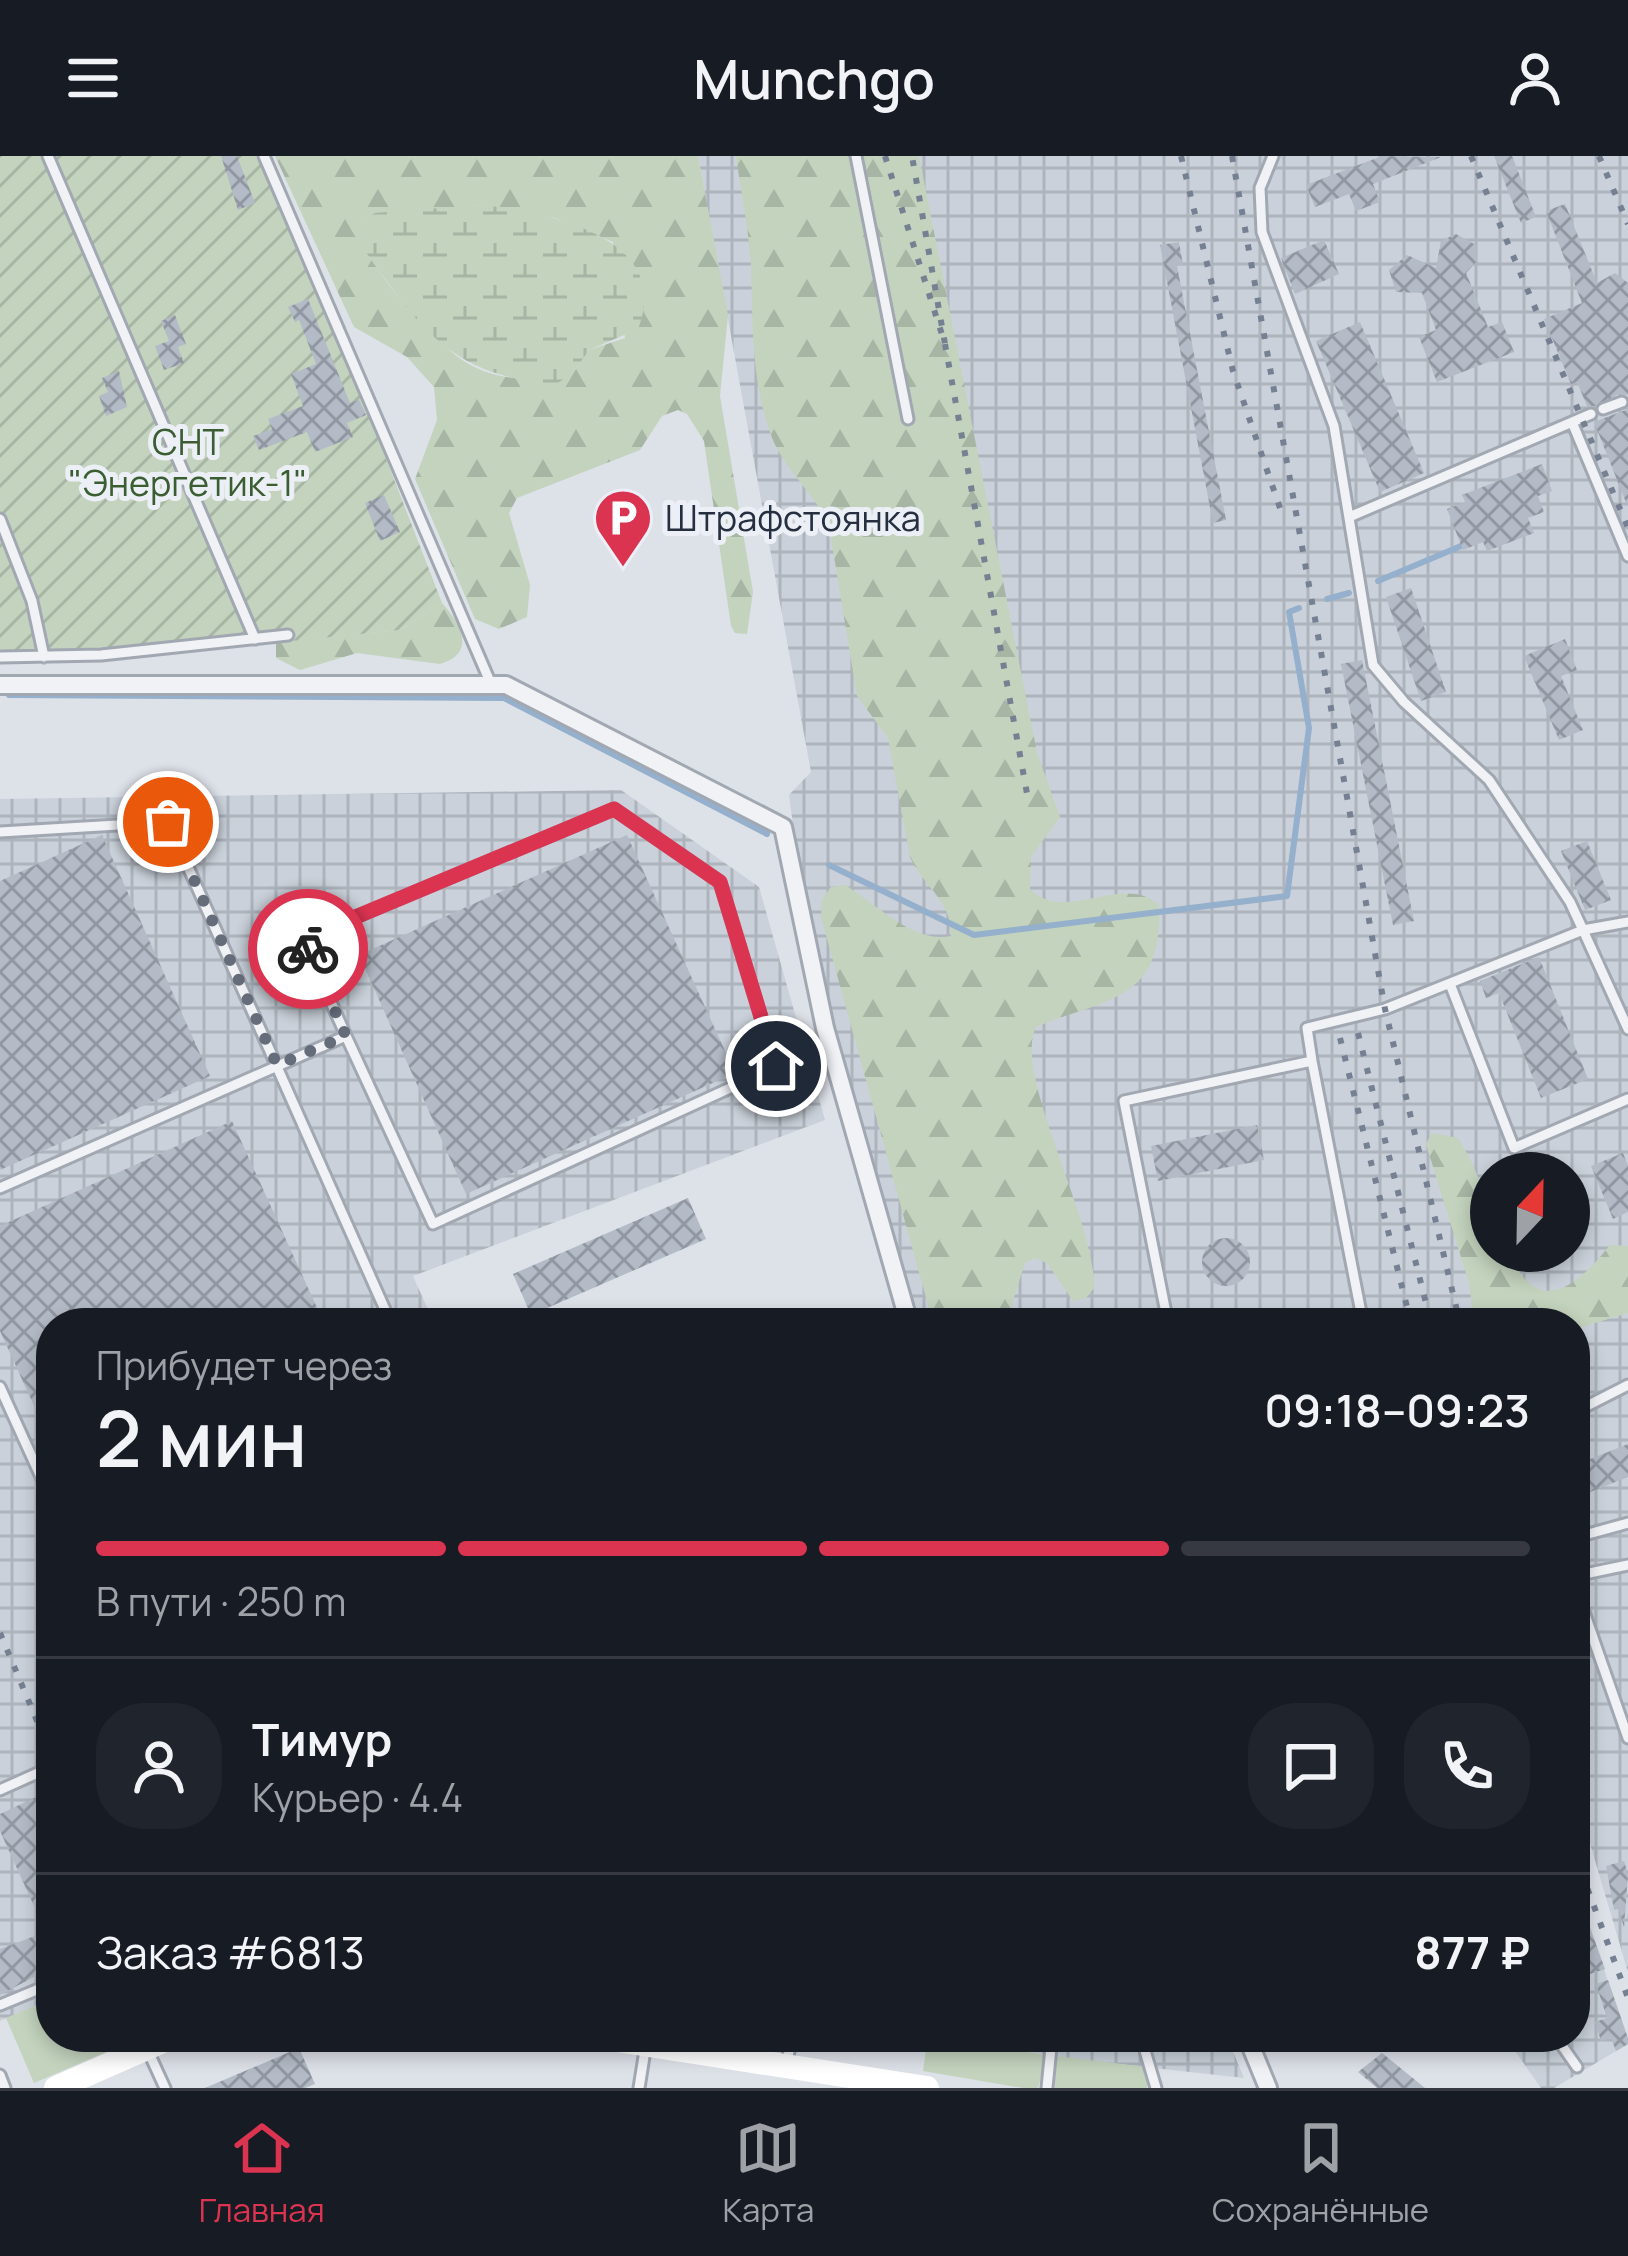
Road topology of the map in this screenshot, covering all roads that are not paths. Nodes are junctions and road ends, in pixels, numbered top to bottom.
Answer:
1 (48, 156) edge
2 (265, 156) edge
3 (856, 156) edge
4 (1273, 156) edge
5 (1622, 402) dead end
6 (1603, 409) dead end
7 (1591, 414) dead end
8 (908, 419) dead end
9 (1571, 422) junction
10 (1349, 517) junction
11 (0, 519) edge
12 (1628, 556) edge
13 (288, 635) dead end
14 (255, 639) junction
15 (44, 657) junction
16 (0, 658) edge
17 (491, 684) junction
18 (0, 685) edge
19 (0, 832) edge
20 (1628, 922) edge
21 (1583, 930) junction
22 (1450, 984) junction
23 (1628, 1029) edge
24 (346, 1036) junction
25 (1312, 1061) junction
26 (277, 1065) junction
27 (1628, 1100) edge
28 (0, 1188) edge
29 (384, 1308) edge
30 (905, 1308) edge
31 (1165, 1308) edge
32 (1360, 1308) edge
33 (1628, 1385) edge
34 (0, 1387) edge
35 (1590, 1404) edge
36 (36, 1466) edge
37 (1628, 1523) edge
38 (1590, 1534) edge
39 (1628, 1565) edge
40 (1590, 1573) edge
41 (1590, 1629) edge
42 (1628, 1738) edge
43 (36, 1774) edge
44 (0, 1790) edge
45 (36, 1990) edge
46 (0, 2005) edge
47 (138, 2052) edge
48 (149, 2052) edge
49 (645, 2052) edge
50 (697, 2052) edge
51 (789, 2052) edge
52 (1051, 2052) edge
53 (1146, 2052) edge
54 (1253, 2052) edge
55 (1566, 2052) edge
56 (786, 2066) junction
57 (1576, 2067) dead end
58 (0, 2075) edge
59 (5, 2088) edge
60 (56, 2088) edge
61 (165, 2088) edge
62 (639, 2088) edge
63 (927, 2088) edge
64 (1048, 2088) edge
65 (1156, 2088) edge
66 (1268, 2088) edge

1 - 14 lane
2 - 17 lane
3 - 8 lane
4 - 10 lane
5 - 6 lane
7 - 9 lane
9 - 10 lane
9 - 12 lane
10 - 21 lane
11 - 15 lane
13 - 14 lane
14 - 15 lane
15 - 16 lane
17 - 18 street
17 - 30 street
19 - 26 lane
20 - 21 lane
21 - 22 lane
21 - 23 lane
22 - 25 lane
22 - 27 lane
24 - 24 lane
24 - 26 lane
25 - 31 lane
25 - 32 lane
26 - 28 lane
26 - 29 lane
33 - 35 lane
34 - 36 lane
37 - 38 lane
39 - 40 lane
41 - 42 lane
43 - 44 lane
45 - 46 lane
47 - 60 street
48 - 61 lane
49 - 62 lane
50 - 56 street
51 - 56 lane
52 - 64 lane
53 - 65 lane
54 - 66 street
55 - 57 lane
56 - 63 street
58 - 59 lane

